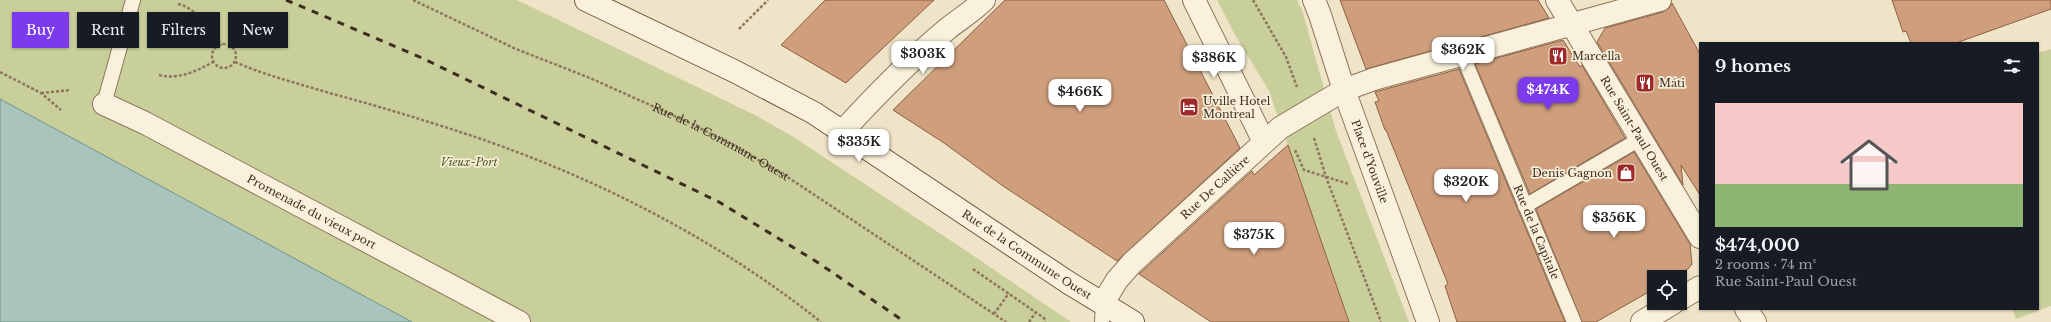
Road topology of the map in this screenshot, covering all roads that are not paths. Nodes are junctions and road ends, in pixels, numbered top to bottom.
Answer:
1 (133, 0) edge
2 (586, 0) edge
3 (984, 0) edge
4 (1194, 0) edge
5 (1314, 0) edge
6 (1557, 0) edge
7 (1660, 0) edge
8 (1572, 24) junction
9 (1462, 54) junction
10 (1344, 90) junction
11 (104, 104) joint
12 (842, 132) junction
13 (1640, 139) junction
14 (1264, 142) junction
15 (1525, 206) junction
16 (1699, 235) edge
17 (1699, 288) edge
18 (1687, 295) edge
19 (1662, 310) edge
20 (1747, 310) edge
21 (1102, 313) edge
22 (519, 322) edge
23 (1133, 322) edge
24 (1428, 322) edge
25 (1574, 322) edge
26 (1642, 322) edge
27 (1755, 322) edge

1 - 11 lane
2 - 12 street, Rue de la Commune Ouest
3 - 12 street
4 - 14 street
5 - 10 street, Place d'Youville
6 - 8 street, Rue Saint-Paul Ouest
7 - 8 street, Rue De Callière
8 - 9 street, Rue De Callière
8 - 13 street, Rue Saint-Paul Ouest
9 - 10 street, Rue De Callière
9 - 15 lane, Rue de la Capitale
10 - 14 street, Rue De Callière
10 - 24 street, Place d'Youville
11 - 22 street, Promenade du vieux port
12 - 21 street, Rue de la Commune Ouest
13 - 15 lane
13 - 16 street, Rue Saint-Paul Ouest
14 - 21 street, Rue De Callière
15 - 25 lane, Rue de la Capitale
17 - 18 street
19 - 26 street
20 - 27 street
21 - 23 street, Rue de la Commune Ouest

